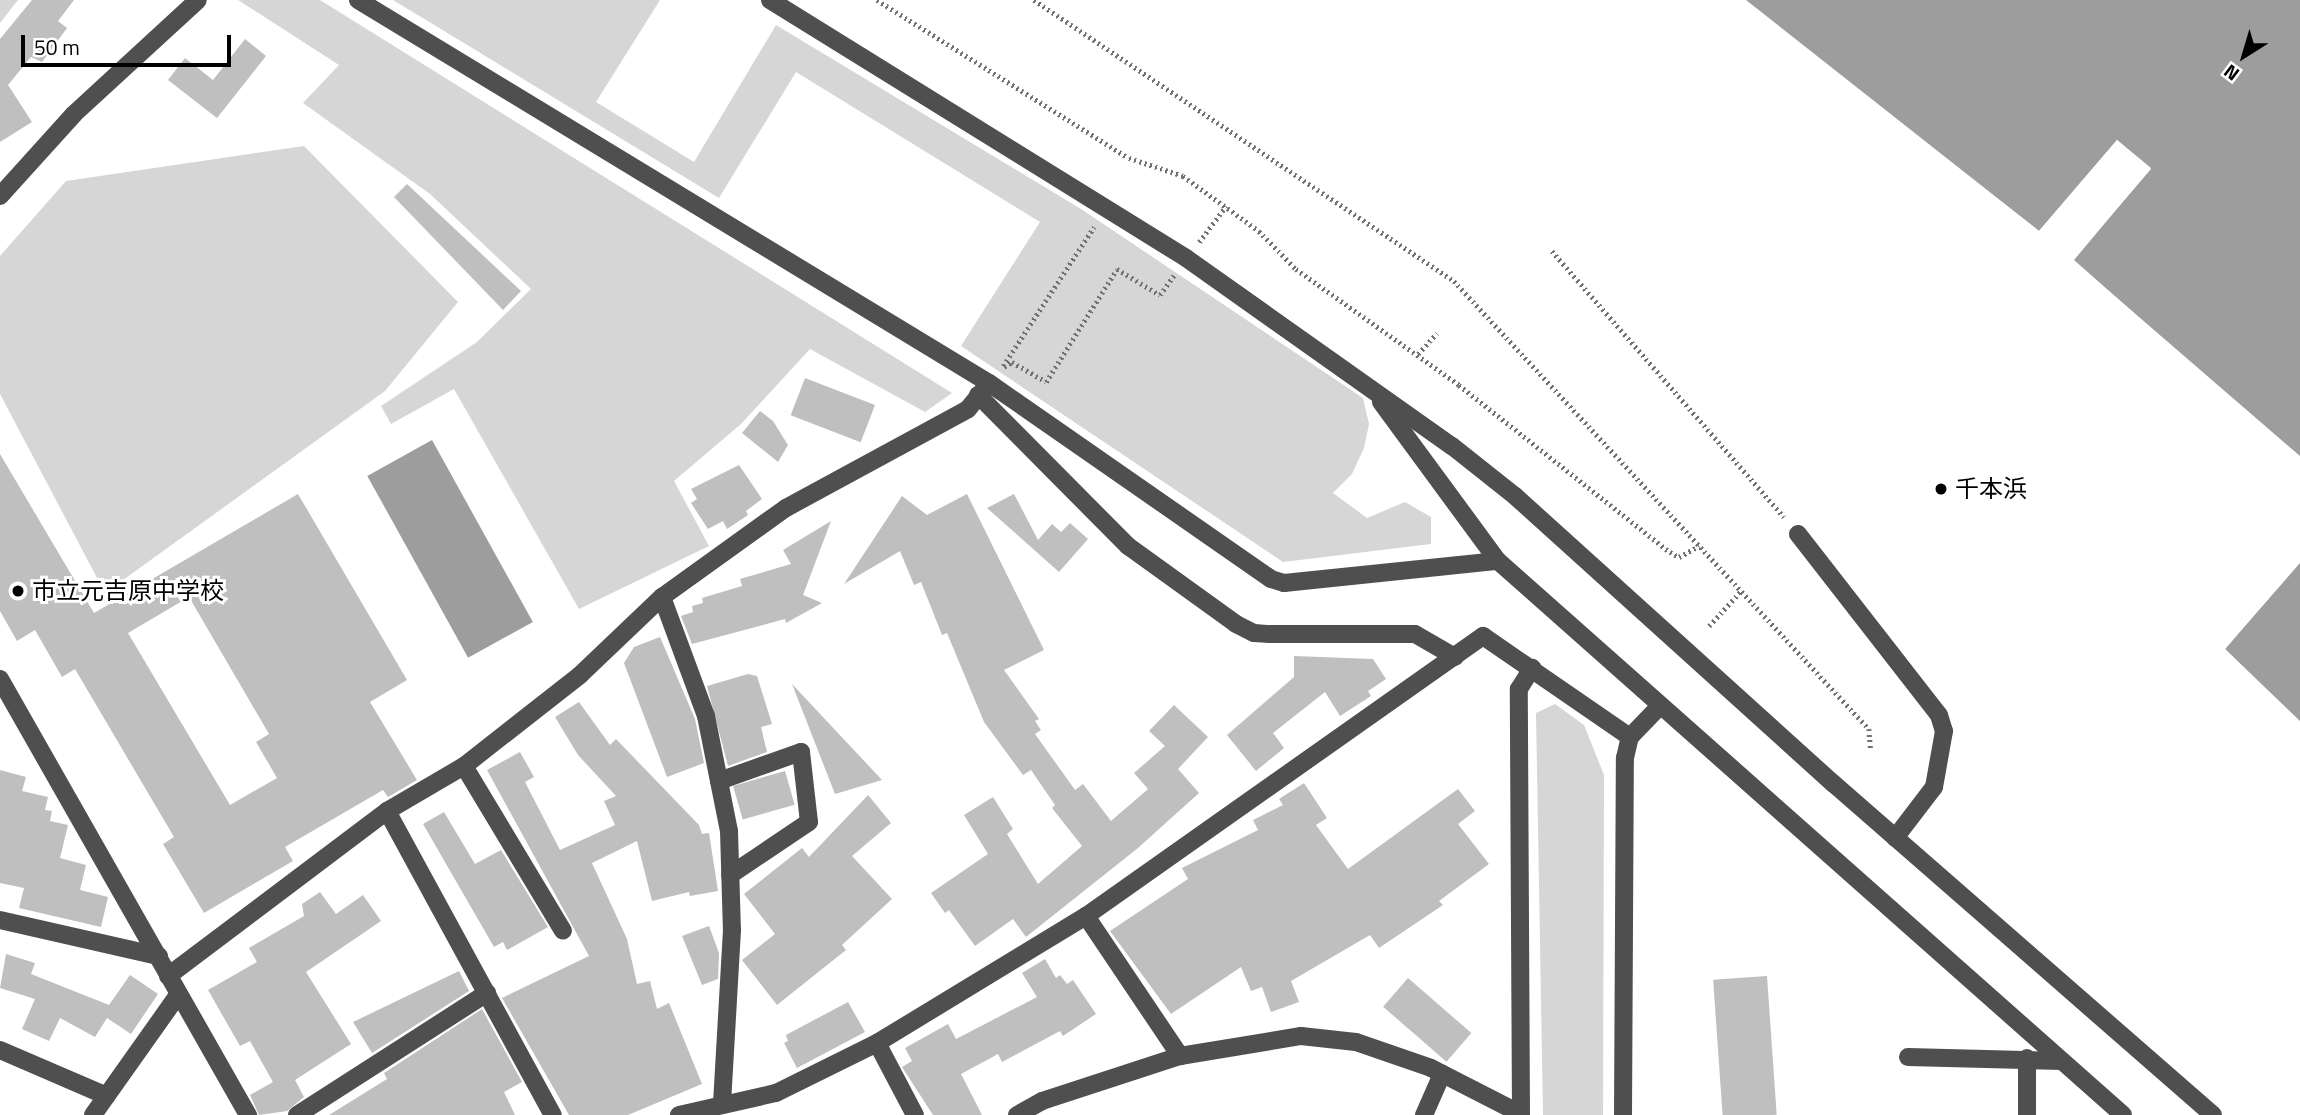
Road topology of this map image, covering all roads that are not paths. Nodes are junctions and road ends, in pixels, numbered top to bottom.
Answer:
1 (198, 0) edge
2 (358, 0) edge
3 (770, 0) edge
4 (0, 196) edge
5 (1355, 373) junction
6 (989, 382) junction
7 (1798, 534) road end
8 (1498, 561) junction
9 (662, 597) junction
10 (1455, 657) junction
11 (1532, 668) junction
12 (0, 679) edge
13 (1659, 707) junction
14 (1630, 737) junction
15 (464, 766) junction
16 (719, 781) junction
17 (387, 811) junction
18 (1895, 838) junction
19 (730, 875) junction
20 (1086, 916) junction
21 (0, 920) edge
22 (563, 930) dead end
23 (159, 956) junction
24 (168, 976) junction
25 (487, 993) junction
26 (178, 995) junction
27 (877, 1044) junction
28 (0, 1050) edge
29 (1180, 1056) junction
30 (1908, 1056) dead end
31 (2027, 1058) junction
32 (2062, 1061) junction
33 (1442, 1074) junction
34 (107, 1096) junction
35 (722, 1104) junction
36 (93, 1115) edge
37 (248, 1115) edge
38 (297, 1115) edge
39 (553, 1115) edge
40 (679, 1115) edge
41 (915, 1115) edge
42 (1017, 1115) edge
43 (1424, 1115) edge
44 (1521, 1115) edge
45 (1623, 1115) edge
46 (2027, 1115) edge
47 (2123, 1115) edge
48 (2213, 1115) edge

1 - 4 street
2 - 6 street
3 - 5 street
5 - 8 street
5 - 18 street
6 - 8 street
6 - 9 street
6 - 10 street
7 - 18 street
8 - 13 street
9 - 15 street
9 - 16 street
10 - 11 street
10 - 20 street
11 - 14 street
11 - 44 street
12 - 23 street
13 - 14 street
13 - 32 street
14 - 45 street
15 - 17 street
15 - 22 street
16 - 19 street
16 - 19 street
17 - 24 street
17 - 25 street
18 - 48 street
19 - 35 street
20 - 27 street
20 - 29 street
21 - 23 street
23 - 24 street
24 - 26 street
25 - 38 street
25 - 39 street
26 - 34 street
26 - 37 street
27 - 35 street
27 - 41 street
28 - 34 street
29 - 33 street
29 - 42 street
30 - 31 street
31 - 32 street
31 - 46 street
32 - 47 street
33 - 43 street
33 - 44 street
34 - 36 street
35 - 40 street

